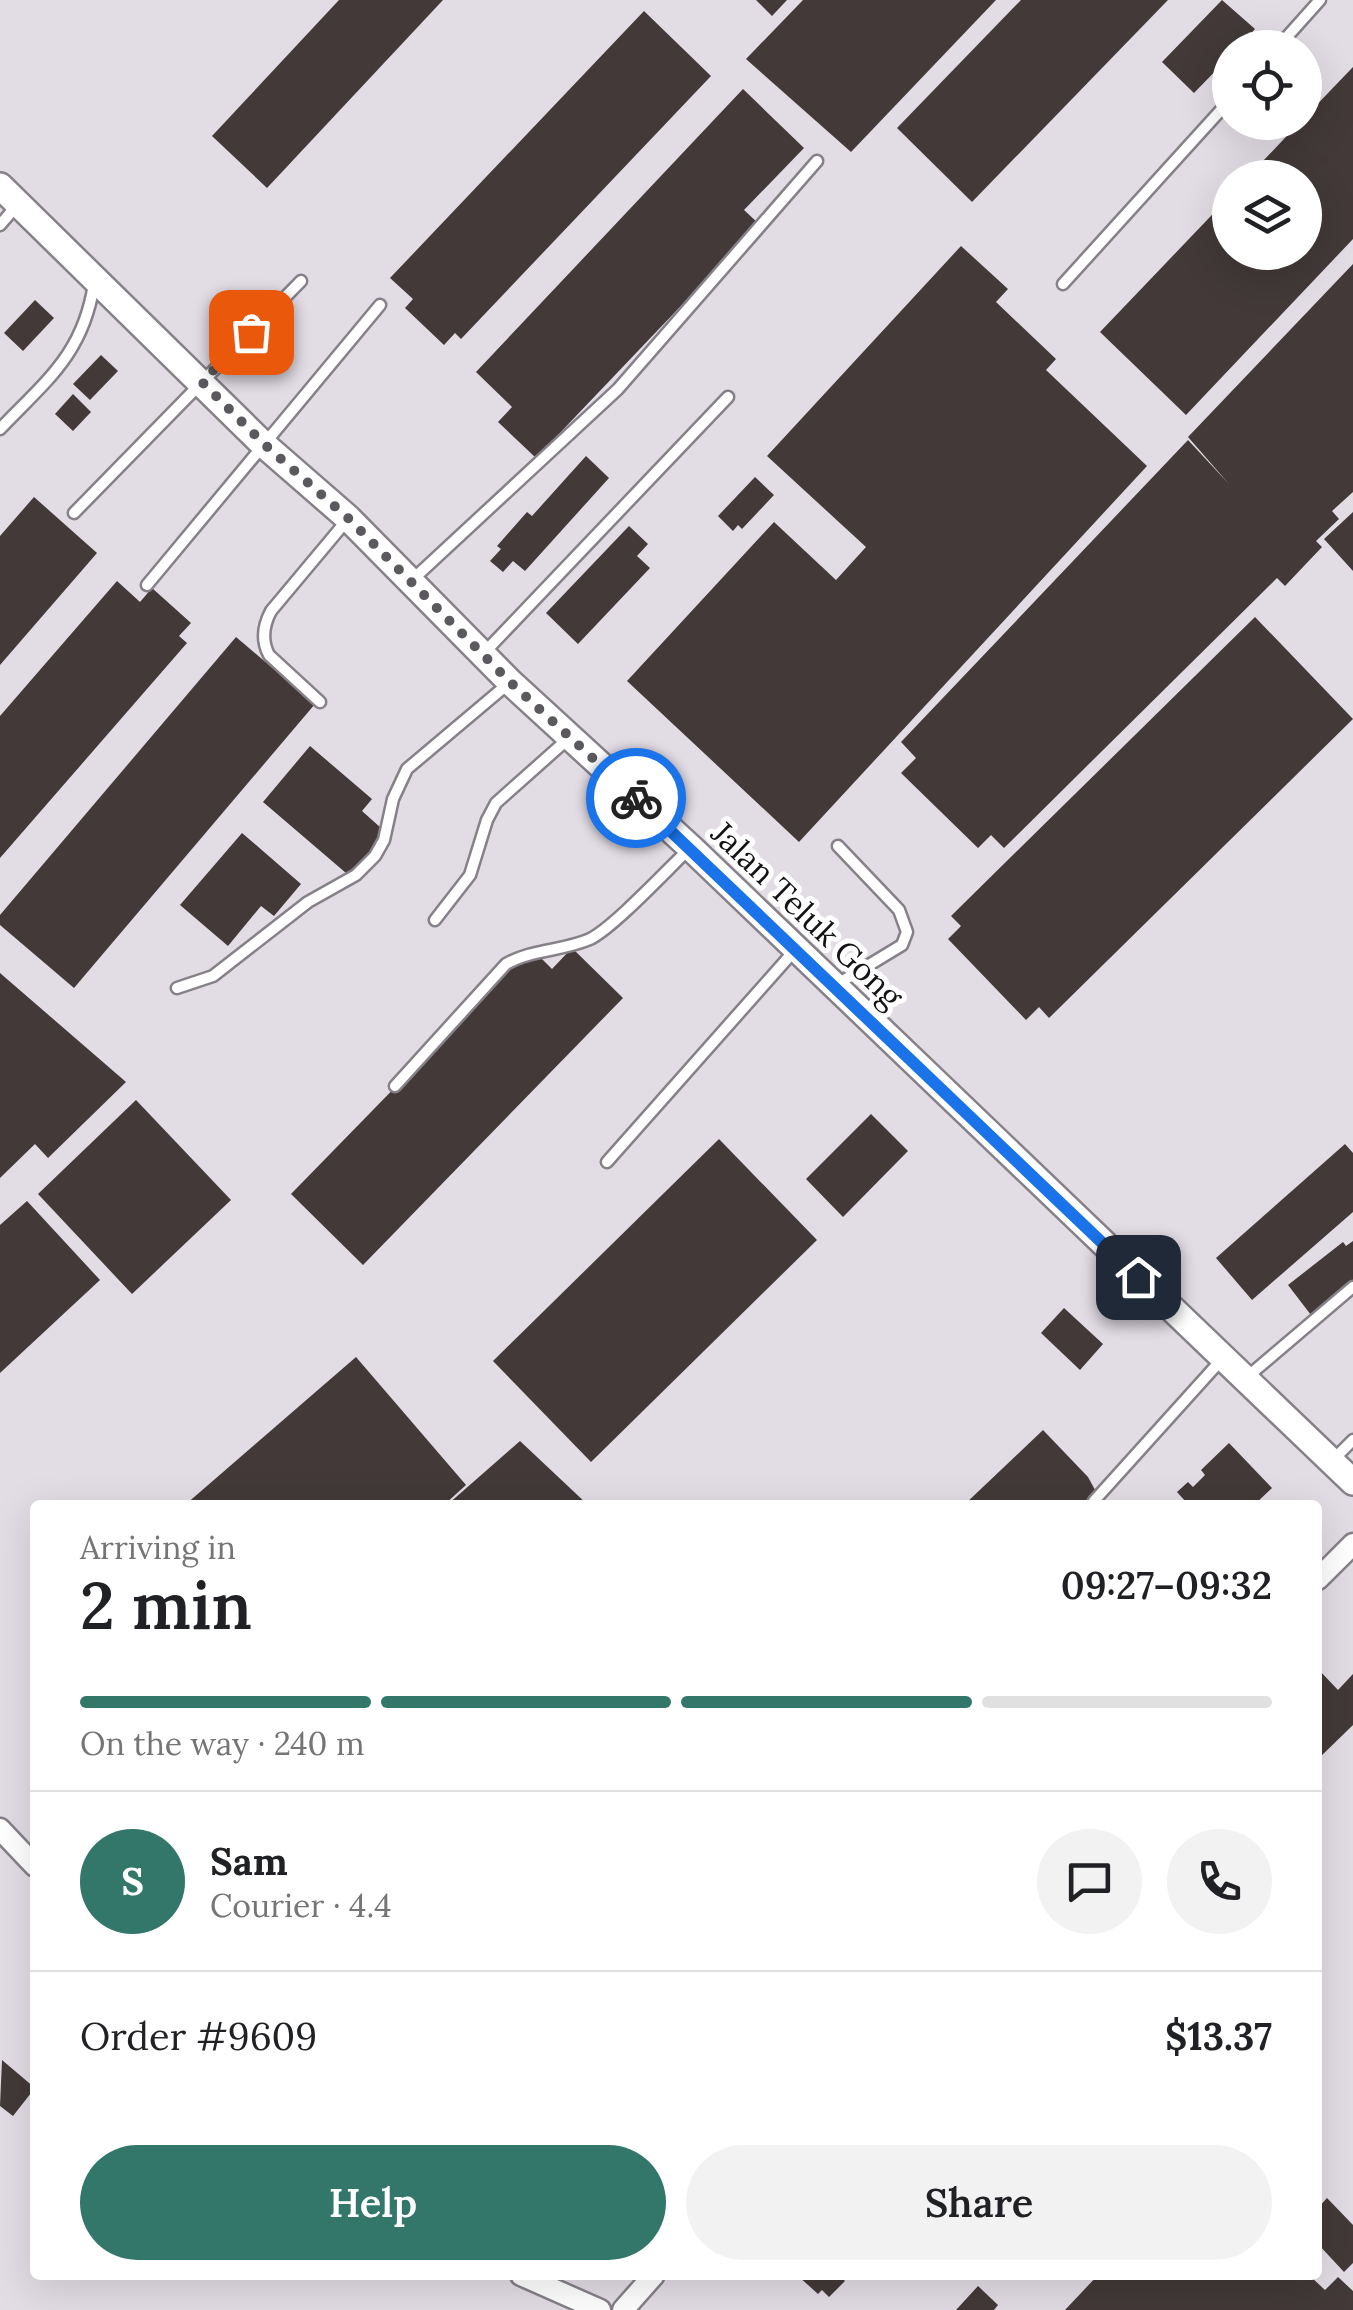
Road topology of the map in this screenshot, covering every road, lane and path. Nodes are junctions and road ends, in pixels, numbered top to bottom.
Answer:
1 (1320, 0) edge
2 (1293, 30) edge
3 (1212, 120) edge
4 (817, 161) dead end
5 (10, 195) edge
6 (0, 225) edge
7 (95, 278) junction
8 (301, 281) dead end
9 (1063, 284) dead end
10 (380, 305) dead end
11 (202, 382) junction
12 (728, 397) dead end
13 (0, 428) edge
14 (264, 444) junction
15 (74, 513) dead end
16 (348, 518) junction
17 (410, 582) junction
18 (146, 585) dead end
19 (482, 654) junction
20 (510, 682) junction
21 (320, 702) dead end
22 (570, 737) junction
23 (838, 846) dead end
24 (690, 848) junction
25 (435, 920) dead end
26 (795, 949) junction
27 (835, 986) junction
28 (177, 988) dead end
29 (395, 1086) dead end
30 (606, 1162) dead end
31 (1353, 1288) edge
32 (1223, 1358) junction
33 (1245, 1378) junction
34 (1353, 1440) edge
35 (1332, 1460) junction
36 (1353, 1482) edge
37 (1094, 1500) dead end
38 (1353, 1544) edge
39 (1322, 1574) edge
40 (0, 1829) edge
41 (30, 1861) edge
42 (533, 2280) edge
43 (650, 2280) edge
44 (600, 2310) edge
45 (623, 2310) edge

1 - 2 lane
3 - 9 lane
4 - 17 lane
5 - 6 lane
5 - 7 street, Jalan Teluk Gong
7 - 11 street, Jalan Teluk Gong
7 - 13 lane
8 - 11 lane
10 - 14 lane
11 - 14 street, Jalan Teluk Gong
11 - 15 lane
12 - 19 lane
14 - 16 street, Jalan Teluk Gong
14 - 18 lane
16 - 17 street, Jalan Teluk Gong
16 - 21 lane
17 - 19 street, Jalan Teluk Gong
19 - 20 street, Jalan Teluk Gong
20 - 22 street, Jalan Teluk Gong
20 - 28 lane
22 - 24 street, Jalan Teluk Gong
22 - 25 lane
23 - 27 lane
24 - 26 street, Jalan Teluk Gong
24 - 29 lane
26 - 27 street, Jalan Teluk Gong
26 - 30 lane
27 - 32 street, Jalan Teluk Gong
31 - 33 lane
32 - 33 street, Jalan Teluk Gong
32 - 37 lane
33 - 35 street, Jalan Teluk Gong
34 - 35 lane
35 - 36 street, Jalan Teluk Gong
38 - 39 street
40 - 41 street
42 - 44 street
43 - 45 street

